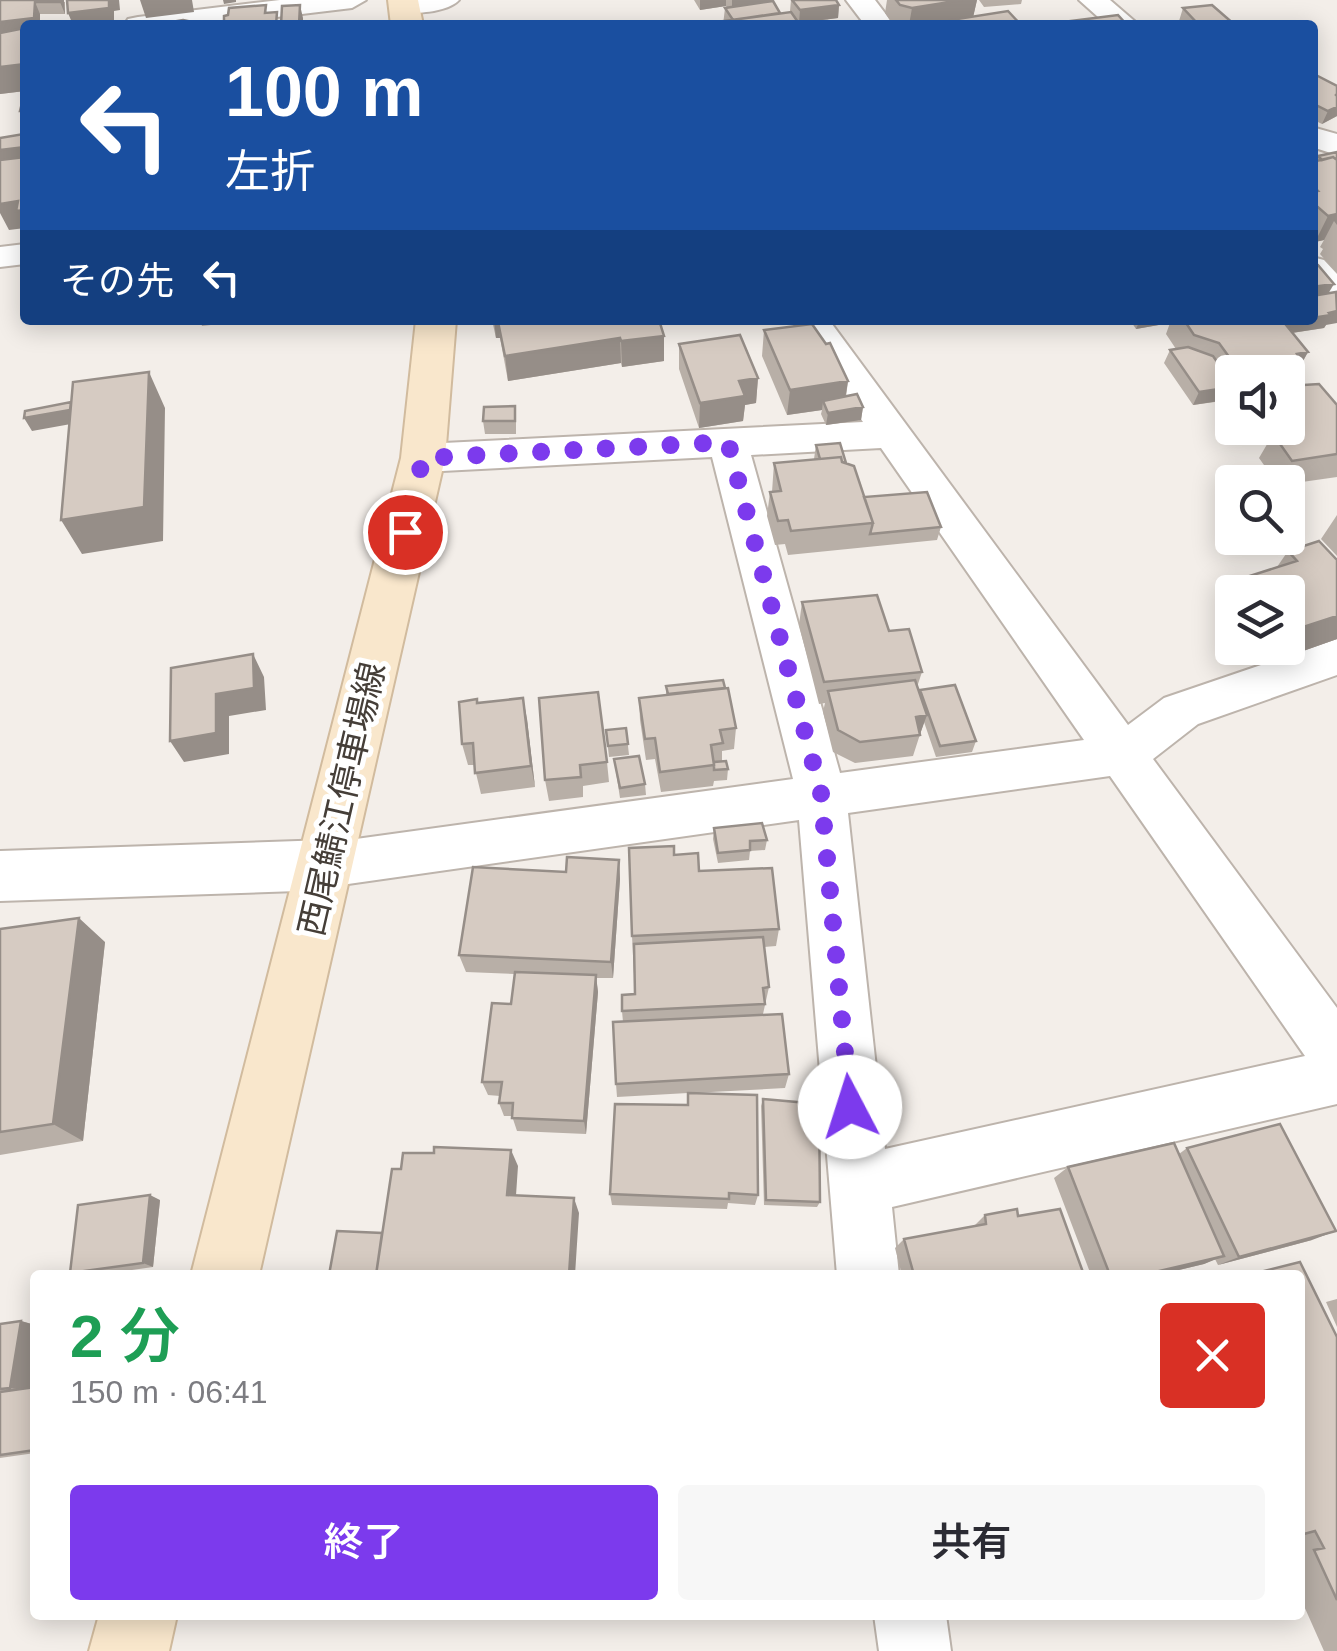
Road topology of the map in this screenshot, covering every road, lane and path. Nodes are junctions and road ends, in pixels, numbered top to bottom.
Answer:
1 (352, 0) edge
2 (445, 0) edge
3 (860, 0) edge
4 (1093, 0) edge
5 (404, 10) edge
6 (218, 20) edge
7 (876, 20) edge
8 (1119, 20) edge
9 (1318, 274) edge
10 (1337, 296) edge
11 (436, 325) edge
12 (814, 325) edge
13 (893, 434) junction
14 (728, 442) junction
15 (423, 458) junction
16 (1337, 656) edge
17 (1124, 754) junction
18 (821, 793) junction
19 (327, 865) junction
20 (0, 876) edge
21 (1337, 1054) edge
22 (1337, 1076) edge
23 (857, 1186) junction
24 (226, 1270) edge
25 (867, 1270) edge
26 (137, 1620) edge
27 (911, 1620) edge
28 (129, 1651) edge
29 (915, 1651) edge

1 - 6 street
2 - 5 street
3 - 7 street
4 - 8 street
9 - 10 street
11 - 15 main road, 西尾鯖江停車場線
12 - 13 street
13 - 14 street
13 - 17 street
14 - 15 street
14 - 18 street
15 - 19 main road, 西尾鯖江停車場線
16 - 17 street
17 - 18 street
17 - 21 street
18 - 19 street
18 - 23 street
19 - 20 street
19 - 24 main road, 西尾鯖江停車場線
22 - 23 street
23 - 25 street
26 - 28 main road
27 - 29 street

